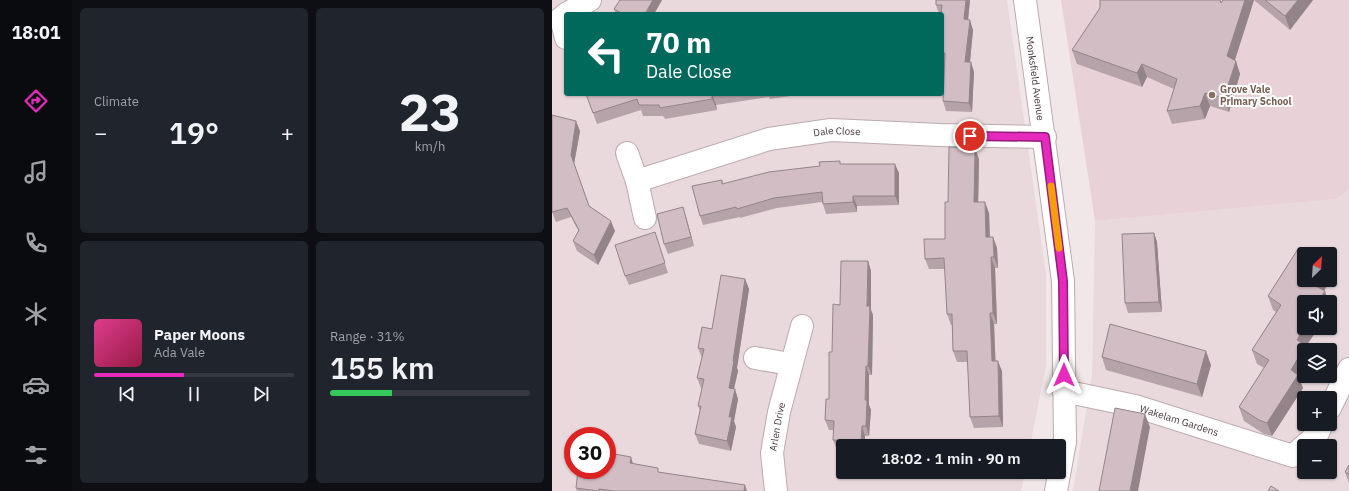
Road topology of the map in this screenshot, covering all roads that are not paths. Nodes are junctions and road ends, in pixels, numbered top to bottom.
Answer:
1 (590, 0) edge
2 (1025, 0) edge
3 (569, 12) edge
4 (564, 16) edge
5 (564, 30) edge
6 (1045, 137) junction
7 (627, 153) dead end
8 (636, 181) junction
9 (645, 218) dead end
10 (802, 326) dead end
11 (755, 358) dead end
12 (790, 364) junction
13 (1349, 369) edge
14 (1064, 391) junction
15 (1337, 394) edge
16 (1319, 431) edge
17 (1312, 439) edge
18 (1297, 449) edge
19 (776, 491) edge
20 (1056, 491) edge

1 - 3 street
2 - 6 street, Monksfield Avenue
4 - 5 street
6 - 8 street, Dale Close
6 - 14 street, Monksfield Avenue
7 - 8 street
8 - 9 street
10 - 12 street, Arlen Drive
11 - 12 street
12 - 19 street, Arlen Drive
13 - 15 street
14 - 18 street, Wakelam Gardens
14 - 20 street, Monksfield Avenue
16 - 17 street

